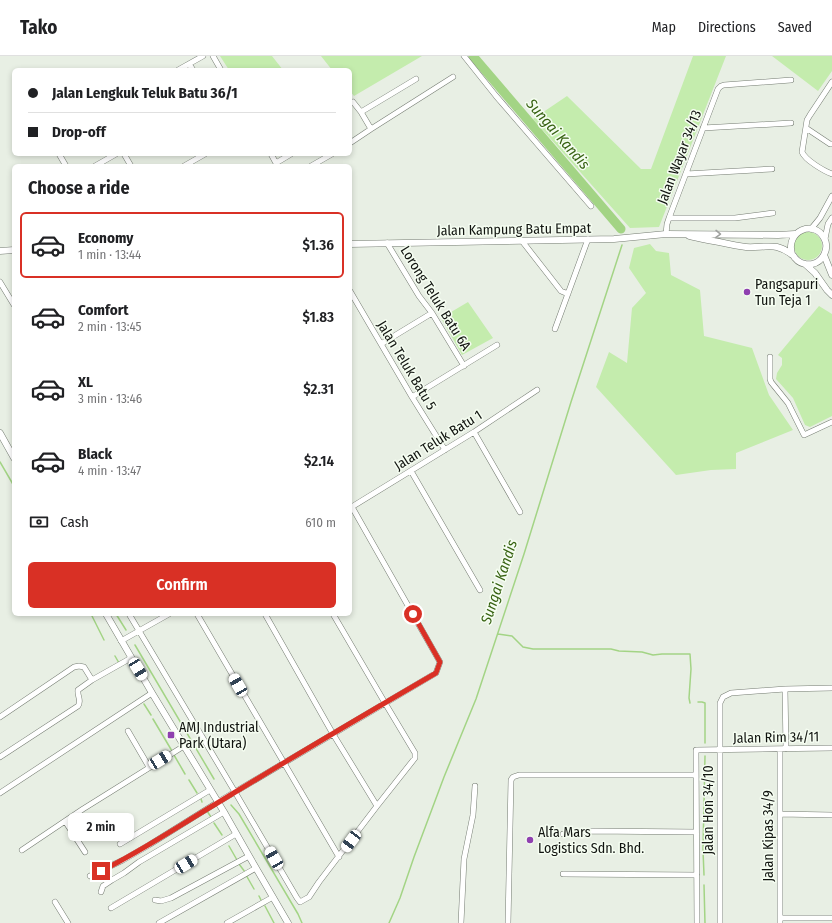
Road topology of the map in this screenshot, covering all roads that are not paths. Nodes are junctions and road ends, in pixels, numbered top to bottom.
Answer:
1 (202, 56) edge
2 (213, 56) edge
3 (464, 56) edge
4 (189, 64) junction
5 (182, 68) edge
6 (192, 68) edge
7 (220, 68) edge
8 (453, 78) dead end
9 (416, 79) dead end
10 (791, 80) dead end
11 (832, 82) edge
12 (353, 102) dead end
13 (361, 112) junction
14 (791, 123) dead end
15 (703, 128) junction
16 (806, 128) junction
17 (371, 129) junction
18 (352, 142) edge
19 (832, 144) edge
20 (112, 156) edge
21 (202, 156) edge
22 (288, 156) edge
23 (328, 156) edge
24 (98, 164) edge
25 (188, 164) edge
26 (277, 164) edge
27 (314, 164) edge
28 (772, 169) dead end
29 (830, 173) edge
30 (686, 174) junction
31 (832, 180) edge
32 (832, 196) edge
33 (591, 206) dead end
34 (773, 213) dead end
35 (669, 218) junction
36 (832, 218) edge
37 (811, 229) junction
38 (666, 234) junction
39 (679, 234) junction
40 (795, 234) junction
41 (588, 239) junction
42 (825, 239) junction
43 (522, 241) junction
44 (387, 243) junction
45 (352, 244) edge
46 (12, 250) edge
47 (0, 251) edge
48 (792, 254) junction
49 (824, 255) junction
50 (805, 264) junction
51 (832, 275) edge
52 (0, 282) edge
53 (352, 294) edge
54 (568, 294) junction
55 (832, 295) edge
56 (12, 302) edge
57 (432, 313) junction
58 (555, 329) dead end
59 (381, 344) junction
60 (497, 345) dead end
61 (770, 357) dead end
62 (464, 366) junction
63 (537, 390) dead end
64 (412, 397) junction
65 (832, 422) edge
66 (474, 432) junction
67 (0, 433) edge
68 (445, 450) junction
69 (12, 454) edge
70 (411, 471) junction
71 (352, 506) edge
72 (352, 509) edge
73 (520, 512) dead end
74 (480, 590) dead end
75 (107, 616) edge
76 (130, 616) edge
77 (165, 616) edge
78 (198, 616) edge
79 (266, 616) edge
80 (335, 616) edge
81 (139, 631) junction
82 (121, 641) junction
83 (131, 658) junction
84 (92, 680) junction
85 (832, 688) edge
86 (785, 689) junction
87 (152, 693) junction
88 (385, 703) junction
89 (0, 717) edge
90 (128, 731) dead end
91 (334, 734) junction
92 (184, 746) junction
93 (832, 748) edge
94 (783, 749) junction
95 (720, 750) junction
96 (0, 756) edge
97 (283, 763) junction
98 (149, 768) junction
99 (696, 775) junction
100 (475, 786) dead end
101 (210, 790) junction
102 (235, 792) junction
103 (0, 793) edge
104 (218, 802) junction
105 (377, 806) junction
106 (224, 812) junction
107 (780, 814) junction
108 (832, 815) edge
109 (65, 821) junction
110 (696, 832) junction
111 (236, 834) junction
112 (563, 834) dead end
113 (120, 844) dead end
114 (22, 850) dead end
115 (86, 852) dead end
116 (249, 856) junction
117 (339, 857) junction
118 (256, 868) junction
119 (563, 874) dead end
120 (697, 875) junction
121 (90, 876) dead end
122 (101, 892) dead end
123 (273, 897) junction
124 (155, 900) dead end
125 (55, 902) dead end
126 (111, 908) dead end
127 (832, 918) edge
128 (780, 920) edge
129 (285, 922) edge
130 (68, 923) edge
131 (159, 923) edge
132 (227, 923) edge
133 (461, 923) edge
134 (508, 923) edge
135 (697, 923) edge
136 (720, 923) edge

1 - 4 street
2 - 7 street
3 - 33 street
4 - 5 street
4 - 6 street
8 - 17 street
9 - 13 street
10 - 15 street, Jalan Wayar 34/13
11 - 16 street
12 - 13 street
13 - 17 street
14 - 15 street
15 - 30 street, Jalan Wayar 34/13
16 - 19 street
16 - 29 street
17 - 18 street
20 - 24 street
21 - 25 street
22 - 26 street
23 - 27 street
28 - 30 street
29 - 31 street
30 - 35 street, Jalan Wayar 34/13
32 - 37 street
34 - 35 street
35 - 38 street, Jalan Wayar 34/13
36 - 42 street
37 - 40 main road
37 - 42 main road
38 - 39 main road, Jalan Kampung Batu Empat
38 - 41 main road, Jalan Kampung Batu Empat
39 -> 40 main road, Jalan Kampung Batu Empat
39 - 48 main road, Jalan Kampung Batu Empat
40 - 48 main road
41 - 43 main road, Jalan Kampung Batu Empat
41 - 54 street
42 - 49 main road
43 - 44 main road, Jalan Kampung Batu Empat
43 - 54 street
44 - 45 main road, Jalan Kampung Batu Empat
44 - 57 street, Lorong Teluk Batu 6A
46 - 47 main road
48 - 50 main road
49 - 50 main road
49 - 51 main road
50 - 55 main road
52 - 56 street
53 - 59 street, Jalan Teluk Batu 5
54 - 58 street
57 - 59 street
57 - 62 street, Lorong Teluk Batu 6A
59 - 64 street, Jalan Teluk Batu 5
60 - 62 street
61 - 65 street
62 - 64 street
63 - 66 street, Jalan Teluk Batu 1
64 - 68 street, Jalan Teluk Batu 5
66 - 68 street, Jalan Teluk Batu 1
66 - 73 street
67 - 69 main road
68 - 70 street, Jalan Teluk Batu 1
70 - 71 street, Jalan Teluk Batu 1
70 - 74 street
72 - 88 street
75 - 82 main road
76 - 81 street
77 - 81 street
78 - 97 street
79 - 91 street
80 - 88 street
81 - 82 street
81 - 102 street
82 - 83 main road
83 - 84 street
83 - 87 main road
84 - 89 street
84 - 96 street
85 - 86 street
86 - 94 street, Jalan Kipas 34/9
86 - 95 street, Jalan Hon 34/10
87 - 92 main road
87 - 103 street
88 - 91 street
88 - 105 street
90 - 98 street
91 - 97 street
91 - 105 street
92 - 98 street
92 - 101 main road
93 - 94 street, Jalan Rim 34/11
94 - 95 street, Jalan Rim 34/11
94 - 107 street, Jalan Kipas 34/9
95 - 99 street, Jalan Rim 34/11
95 - 136 street, Jalan Hon 34/10
97 - 102 street
97 - 117 street
98 - 109 street
99 - 110 street
99 - 134 street
100 - 133 street
101 - 104 main road
101 - 113 street
102 - 104 street
102 - 117 street
104 - 106 main road
104 - 121 street
105 - 117 street
106 - 111 main road
106 - 122 street
107 - 108 street
107 - 128 street, Jalan Kipas 34/9
109 - 114 street
109 - 115 street
110 - 112 street
110 - 120 street
111 - 116 main road
111 - 126 street
116 - 118 main road
116 - 124 street
118 - 123 main road
118 - 131 street
119 - 120 street
120 - 135 street
123 - 129 main road
123 - 132 street
125 - 130 street
127 - 128 street

